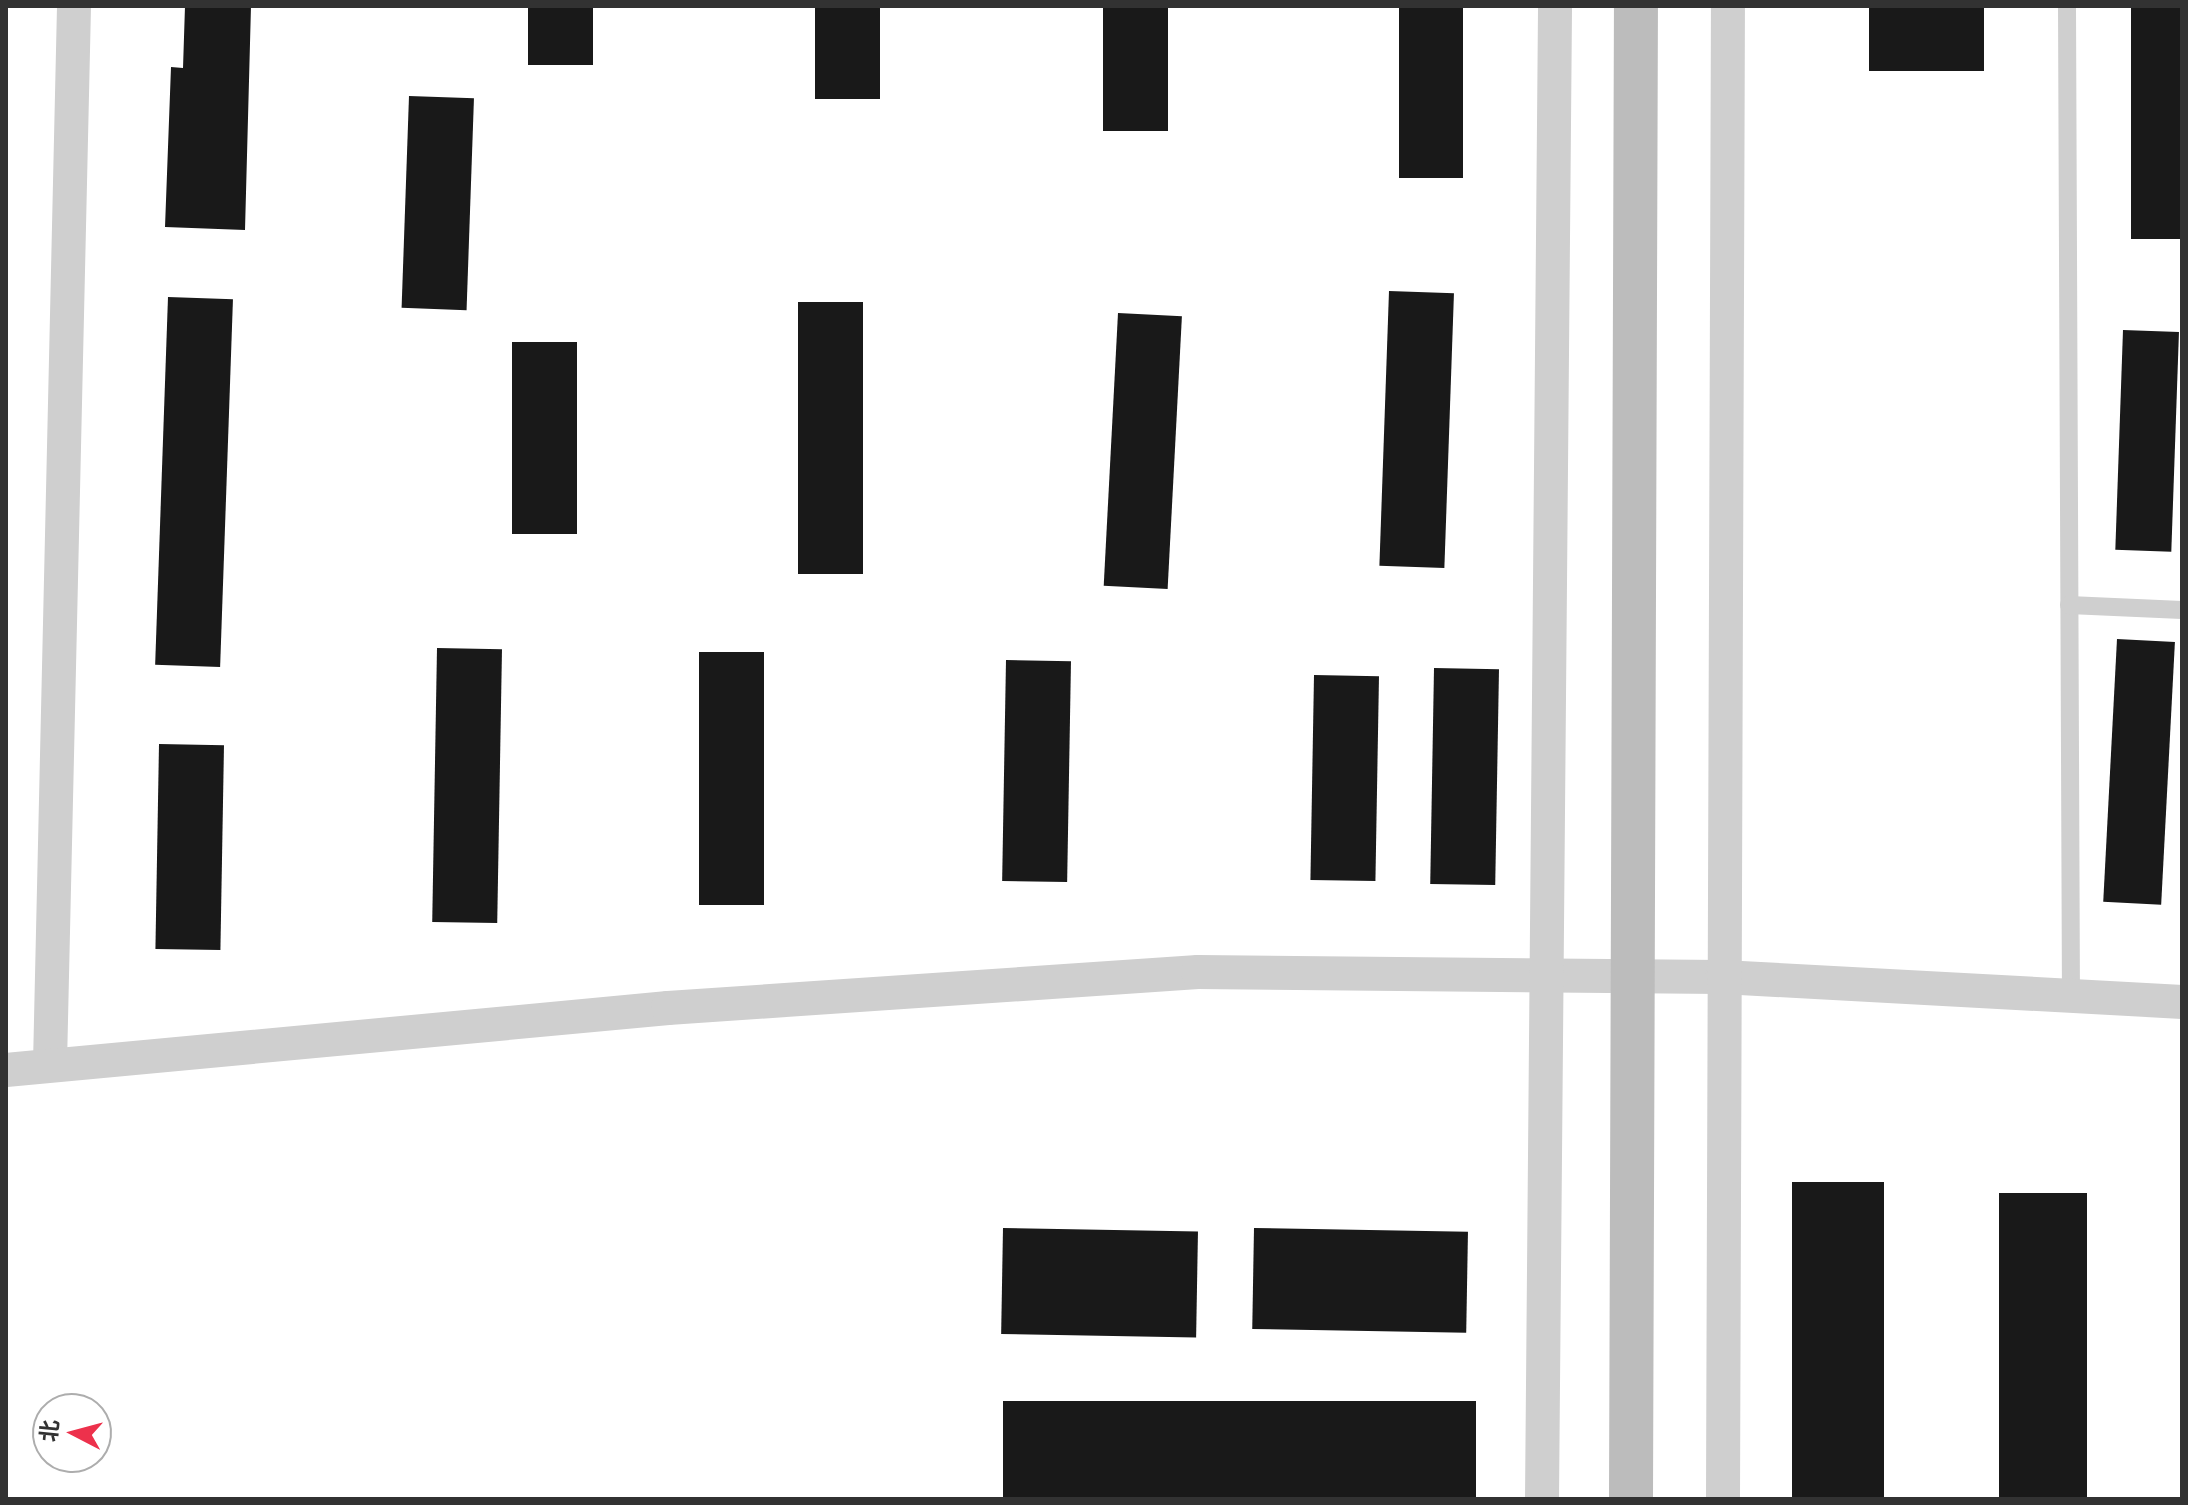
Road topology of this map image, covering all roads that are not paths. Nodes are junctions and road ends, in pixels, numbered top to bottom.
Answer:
1 (74, 6) edge
2 (1555, 6) edge
3 (1636, 6) edge
4 (1728, 6) edge
5 (2067, 6) edge
6 (2069, 605) junction
7 (2182, 610) edge
8 (1544, 975) junction
9 (1722, 977) junction
10 (2071, 998) junction
11 (2182, 1002) edge
12 (50, 1064) junction
13 (6, 1070) edge
14 (1542, 1499) edge
15 (1631, 1499) edge
16 (1723, 1499) edge

1 - 12 street
2 - 8 street
3 - 15 main road
4 - 9 street
5 - 6 lane
6 - 7 lane
6 - 10 lane
8 - 9 street
8 - 12 street
8 - 14 street
9 - 10 street
9 - 16 street
10 - 11 street
12 - 13 street

